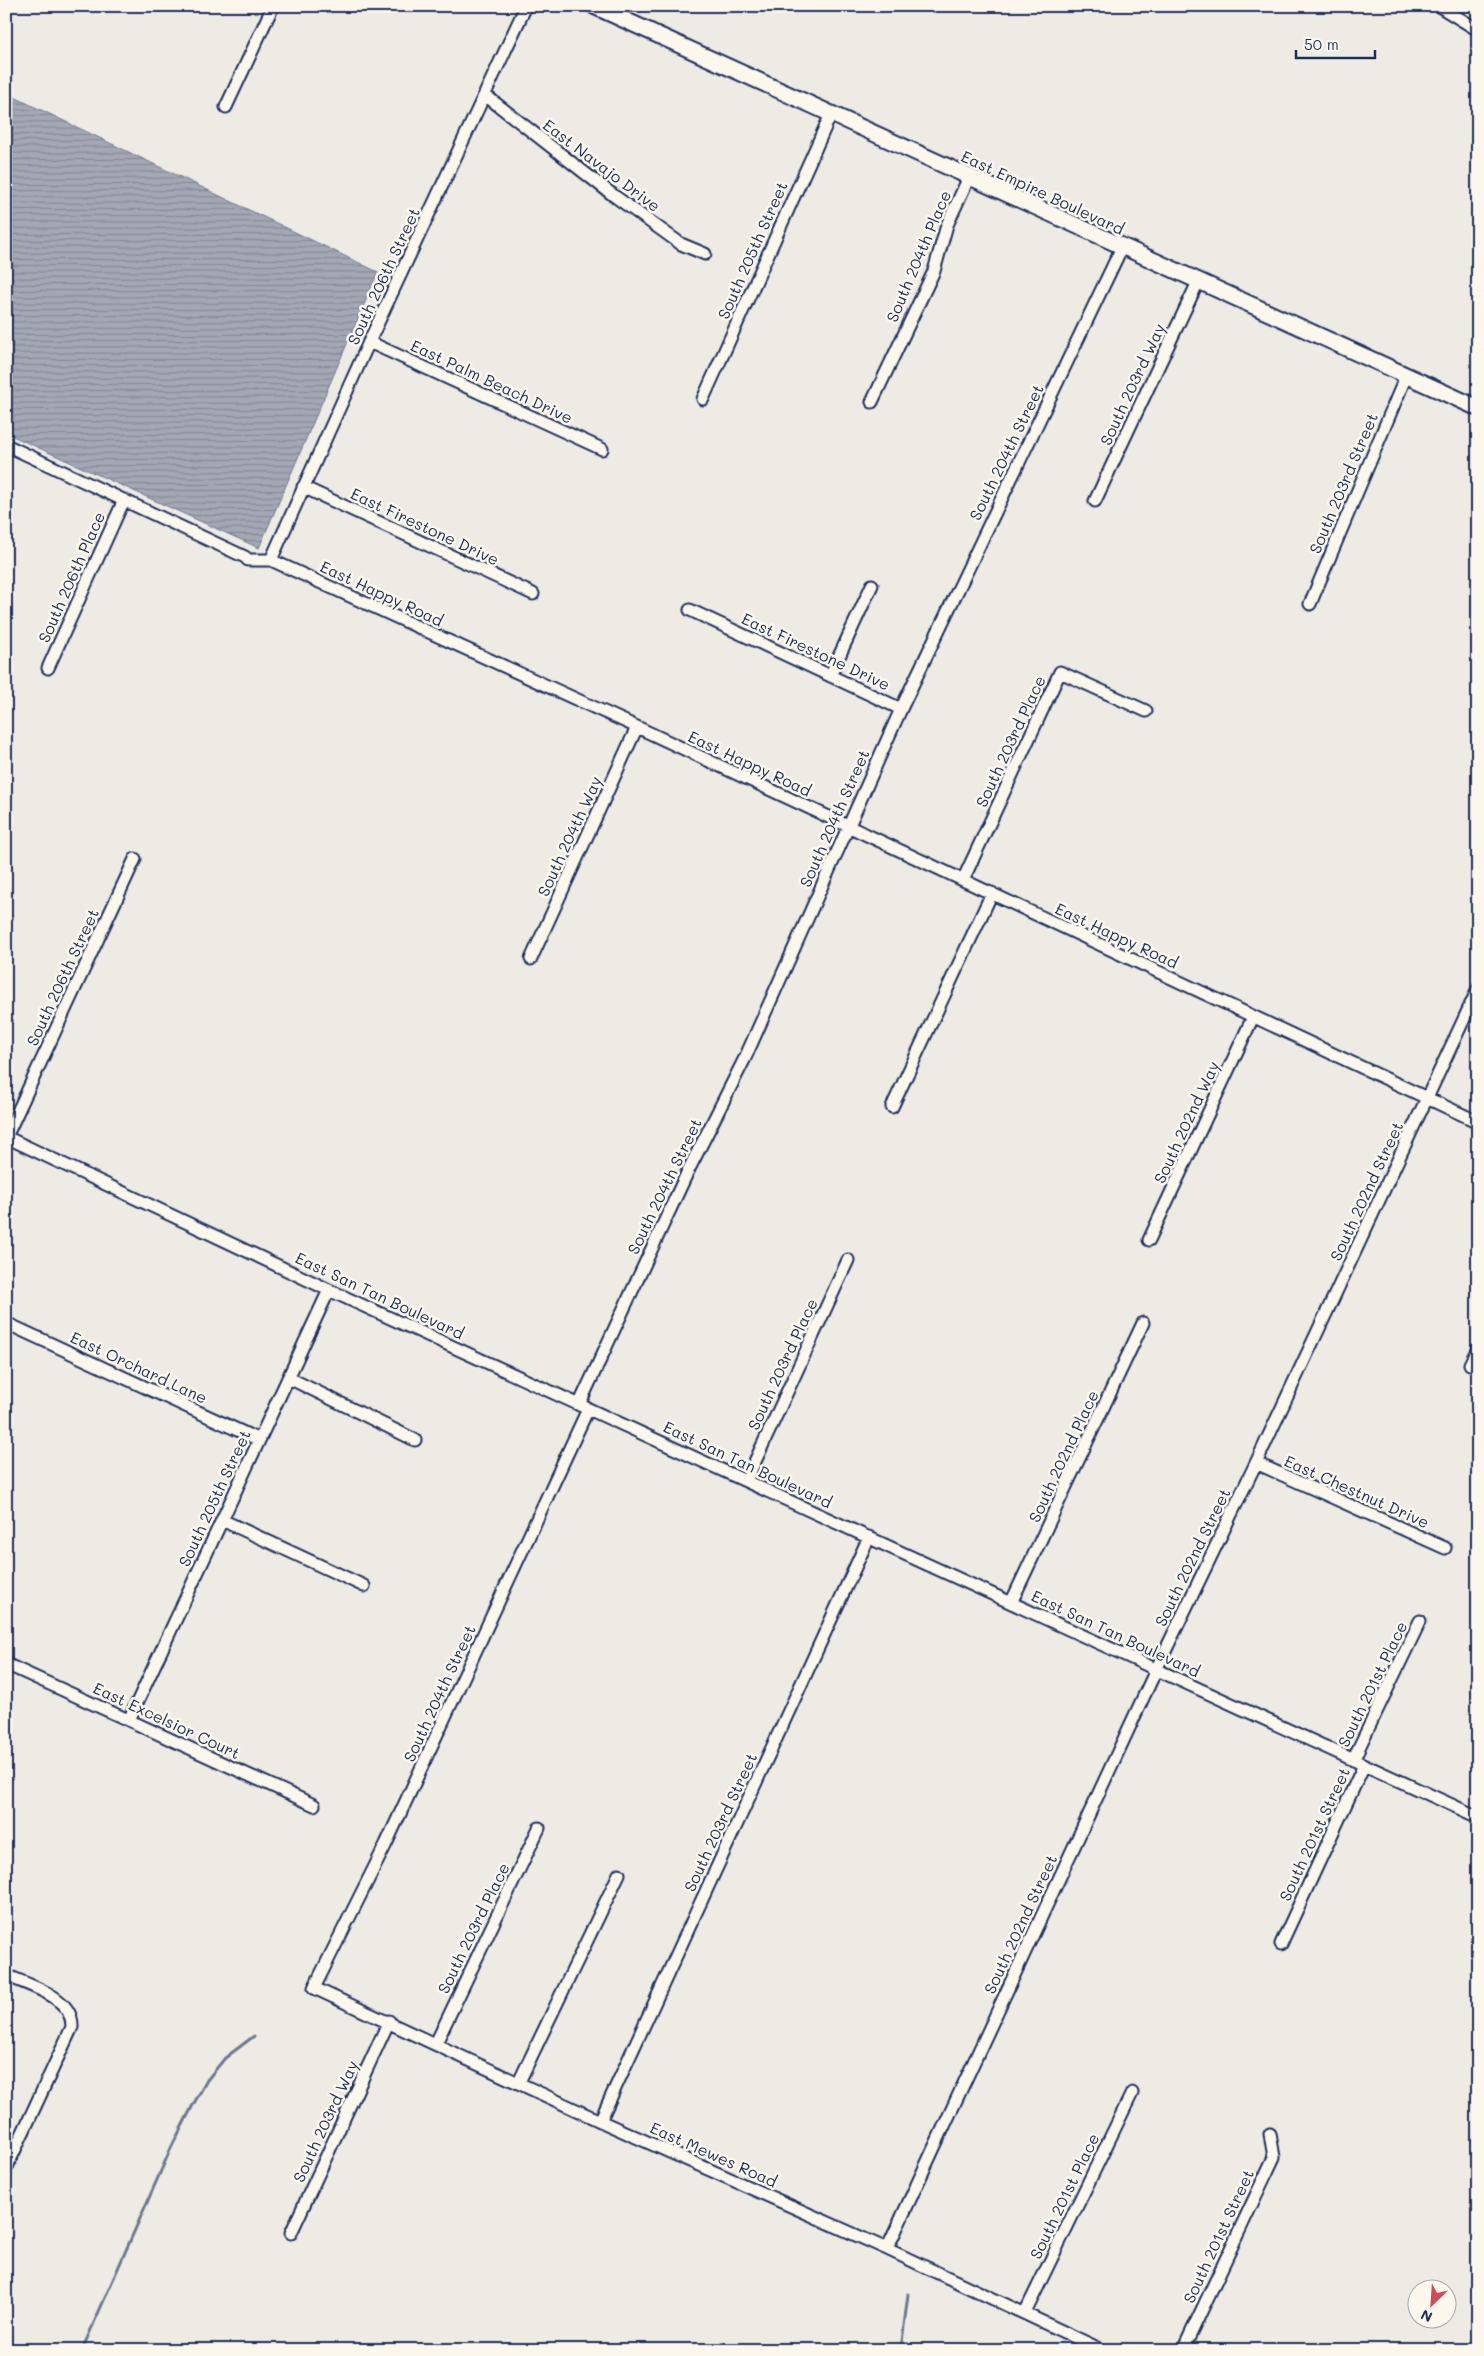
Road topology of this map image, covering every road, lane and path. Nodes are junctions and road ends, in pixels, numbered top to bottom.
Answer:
1 (273, 6) edge
2 (526, 6) edge
3 (594, 6) edge
4 (1439, 6) edge
5 (1478, 30) edge
6 (485, 95) junction
7 (226, 107) dead end
8 (831, 114) junction
9 (969, 177) junction
10 (1122, 247) junction
11 (705, 254) dead end
12 (1198, 282) junction
13 (369, 342) junction
14 (1406, 376) junction
15 (703, 400) dead end
16 (872, 402) dead end
17 (1478, 408) edge
18 (6, 445) edge
19 (602, 449) dead end
20 (303, 487) junction
21 (124, 500) junction
22 (1095, 501) dead end
23 (271, 560) junction
24 (872, 585) dead end
25 (533, 594) dead end
26 (1310, 604) dead end
27 (690, 610) dead end
28 (48, 668) dead end
29 (830, 676) junction
30 (901, 709) junction
31 (1146, 711) dead end
32 (637, 728) junction
33 (848, 827) junction
34 (135, 859) dead end
35 (963, 880) junction
36 (992, 893) junction
37 (531, 959) dead end
38 (1478, 989) edge
39 (1253, 1017) junction
40 (1427, 1099) junction
41 (892, 1106) dead end
42 (1478, 1122) edge
43 (6, 1137) edge
44 (1149, 1240) dead end
45 (848, 1260) dead end
46 (329, 1290) junction
47 (6, 1323) edge
48 (1144, 1323) dead end
49 (1478, 1348) edge
50 (1470, 1364) dead end
51 (289, 1378) junction
52 (584, 1407) junction
53 (259, 1440) junction
54 (415, 1440) dead end
55 (1256, 1463) junction
56 (746, 1481) junction
57 (222, 1520) junction
58 (869, 1537) junction
59 (1445, 1548) dead end
60 (364, 1586) dead end
61 (1011, 1603) junction
62 (1420, 1621) dead end
63 (6, 1664) edge
64 (1156, 1670) junction
65 (129, 1720) junction
66 (1353, 1760) junction
67 (1364, 1765) junction
68 (314, 1805) dead end
69 (1478, 1817) edge
70 (539, 1828) dead end
71 (619, 1874) dead end
72 (1281, 1944) dead end
73 (6, 1975) edge
74 (314, 1988) joint
75 (389, 2022) junction
76 (436, 2043) junction
77 (519, 2082) junction
78 (1132, 2093) dead end
79 (600, 2121) junction
80 (1270, 2134) dead end
81 (8, 2162) edge
82 (291, 2234) dead end
83 (887, 2249) junction
84 (1025, 2313) junction
85 (1102, 2350) edge
86 (1183, 2350) edge

1 - 7 street
2 - 6 street, South 206th Street
3 - 8 main road, East Empire Boulevard
4 - 5 street
6 - 11 street, East Navajo Drive
6 - 13 street, South 206th Street
8 - 9 main road, East Empire Boulevard
8 - 15 street, South 205th Street
9 - 10 main road, East Empire Boulevard
9 - 16 street, South 204th Place
10 - 12 main road, East Empire Boulevard
10 - 30 street, South 204th Street
12 - 14 main road, East Empire Boulevard
12 - 22 street, South 203rd Way
13 - 19 street, East Palm Beach Drive
13 - 20 street, South 206th Street
14 - 17 main road, East Empire Boulevard
14 - 26 street, South 203rd Street
18 - 21 street, East Happy Road
20 - 23 street, South 206th Street
20 - 25 street, East Firestone Drive
21 - 23 street, East Happy Road
21 - 28 street, South 206th Place
23 - 32 street, East Happy Road
24 - 29 street
27 - 29 street, East Firestone Drive
29 - 30 street, East Firestone Drive
30 - 33 street, South 204th Street
31 - 35 street, South 203rd Place
32 - 33 street, East Happy Road
32 - 37 street, South 204th Way
33 - 35 street, East Happy Road
33 - 52 street, South 204th Street
34 - 43 street, South 206th Street
35 - 36 street, East Happy Road
36 - 39 street, East Happy Road
36 - 41 street
38 - 40 street, South 202nd Street
39 - 40 street, East Happy Road
39 - 44 street, South 202nd Way
40 - 42 street, East Happy Road
40 - 55 street, South 202nd Street
43 - 46 street, East San Tan Boulevard
45 - 56 street, South 203rd Place
46 - 51 street, South 205th Street
46 - 52 street, East San Tan Boulevard
47 - 53 street, East Orchard Lane
48 - 61 street, South 202nd Place
49 - 50 street
51 - 53 street, South 205th Street
51 - 54 street
52 - 56 street, East San Tan Boulevard
52 - 74 street, South 204th Street
53 - 57 street, South 205th Street
55 - 59 street, East Chestnut Drive
55 - 64 street, South 202nd Street
56 - 58 street, East San Tan Boulevard
57 - 60 street
57 - 65 street, South 205th Street
58 - 61 street, East San Tan Boulevard
58 - 79 street, South 203rd Street
61 - 64 street, East San Tan Boulevard
62 - 66 street, South 201st Place
63 - 65 street, East Excelsior Court
64 - 66 street, East San Tan Boulevard
64 - 83 street, South 202nd Street
65 - 68 street, East Excelsior Court
66 - 67 street, East San Tan Boulevard
67 - 69 street, East San Tan Boulevard
67 - 72 street, South 201st Street
70 - 76 street, South 203rd Place
71 - 77 street
73 - 81 street
74 - 75 street, East Mewes Road
75 - 76 street, East Mewes Road
75 - 82 street, South 203rd Way
76 - 77 street, East Mewes Road
77 - 79 street, East Mewes Road
78 - 84 street, South 201st Place
79 - 83 street, East Mewes Road
80 - 86 street, South 201st Street
83 - 84 street, East Mewes Road
84 - 85 street, East Mewes Road

